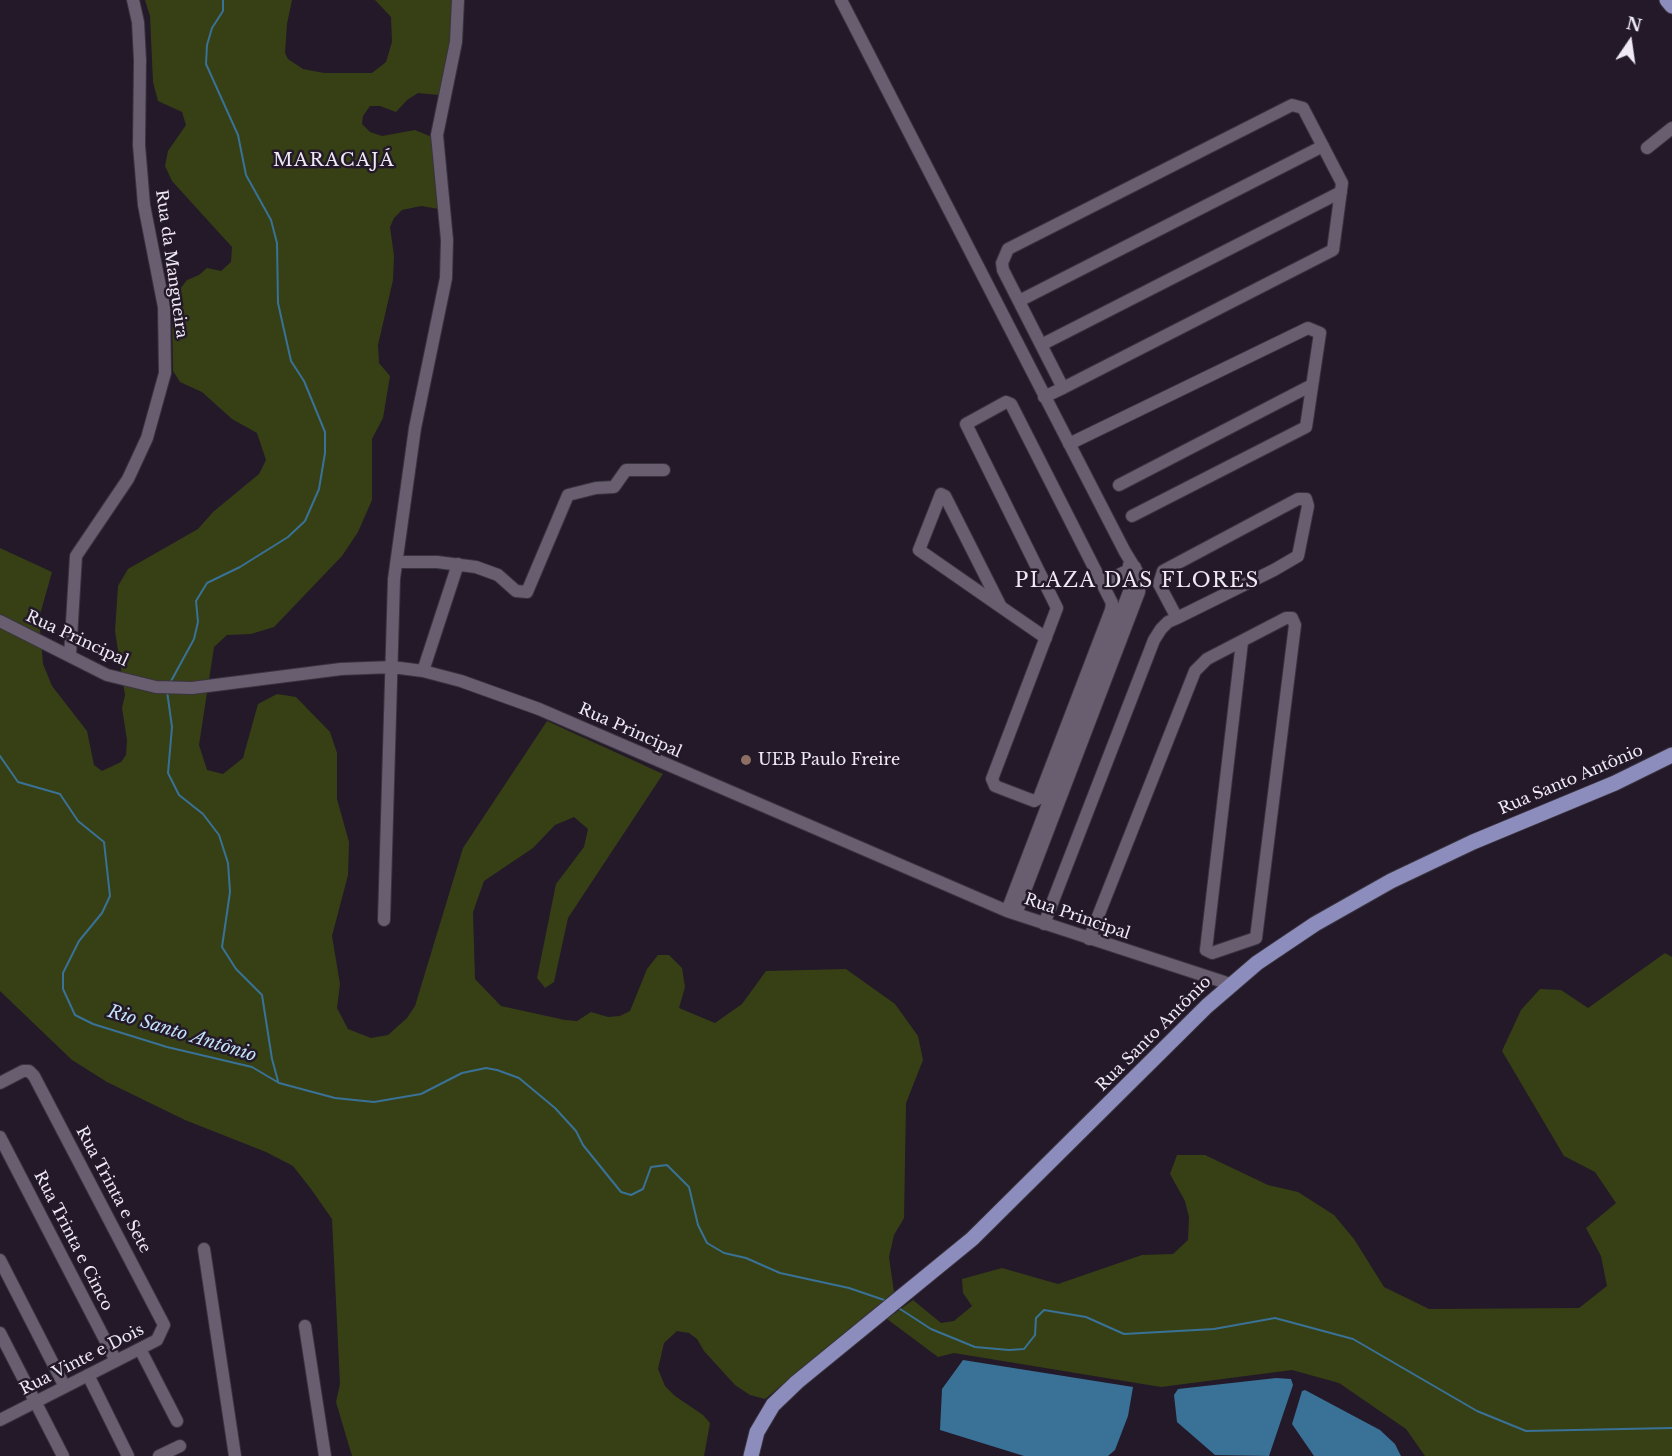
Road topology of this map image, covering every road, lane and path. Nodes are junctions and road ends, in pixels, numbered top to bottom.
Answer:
1 (133, 0) edge
2 (458, 0) edge
3 (841, 0) edge
4 (1667, 0) edge
5 (1672, 6) edge
6 (1672, 128) edge
7 (1323, 147) junction
8 (1647, 148) dead end
9 (1341, 192) junction
10 (1018, 301) junction
11 (1041, 345) junction
12 (1312, 385) junction
13 (1063, 388) junction
14 (1044, 397) junction
15 (1069, 444) junction
16 (664, 470) dead end
17 (1119, 485) dead end
18 (1132, 516) dead end
19 (397, 562) junction
20 (458, 564) junction
21 (1132, 568) junction
22 (1102, 583) junction
23 (1001, 607) junction
24 (1177, 618) junction
25 (0, 621) edge
26 (1046, 638) junction
27 (1242, 642) junction
28 (70, 656) junction
29 (392, 667) junction
30 (423, 671) junction
31 (1672, 755) edge
32 (1011, 912) junction
33 (384, 920) dead end
34 (1044, 924) junction
35 (1089, 939) junction
36 (1230, 984) junction
37 (0, 1083) edge
38 (0, 1137) edge
39 (204, 1249) dead end
40 (0, 1260) edge
41 (162, 1319) joint
42 (305, 1326) dead end
43 (0, 1332) edge
44 (140, 1349) junction
45 (116, 1360) junction
46 (88, 1375) junction
47 (65, 1387) junction
48 (36, 1402) junction
49 (0, 1420) edge
50 (177, 1421) dead end
51 (180, 1446) dead end
52 (63, 1456) edge
53 (129, 1456) edge
54 (159, 1456) edge
55 (235, 1456) edge
56 (325, 1456) edge
57 (751, 1456) edge

1 - 28 street, Rua da Mangueira
2 - 19 street
3 - 14 street
4 - 5 main road
6 - 8 street
7 - 9 street
7 - 10 street
7 - 10 street
9 - 11 street
9 - 13 street
10 - 11 street
11 - 13 street
12 - 15 street
12 - 17 street
12 - 18 street
13 - 14 street
14 - 15 street
15 - 21 street
16 - 20 street
19 - 20 street
19 - 29 street
20 - 30 street
21 - 22 street
21 - 32 street
22 - 26 street
22 - 26 street
23 - 23 street
23 - 26 street
24 - 24 street
24 - 34 street
25 - 28 street, Rua Principal
27 - 27 street
27 - 35 street
28 - 29 street, Rua Principal
29 - 30 street, Rua Principal
29 - 33 street
30 - 32 street, Rua Principal
31 - 36 main road, Rua Santo Antônio
32 - 34 street, Rua Principal
34 - 35 street, Rua Principal
35 - 36 street, Rua Principal
36 - 57 main road, Rua Santo Antônio
37 - 41 street, Rua Trinta e Sete
38 - 45 street, Rua Trinta e Cinco
39 - 55 street
40 - 47 street
41 - 44 street, Rua Vinte e Dois
42 - 56 street
43 - 48 street
44 - 45 street, Rua Vinte e Dois
44 - 50 street
45 - 46 street, Rua Vinte e Dois
46 - 47 street, Rua Vinte e Dois
46 - 53 street
47 - 48 street, Rua Vinte e Dois
48 - 49 street, Rua Vinte e Dois
48 - 52 street
51 - 54 street

